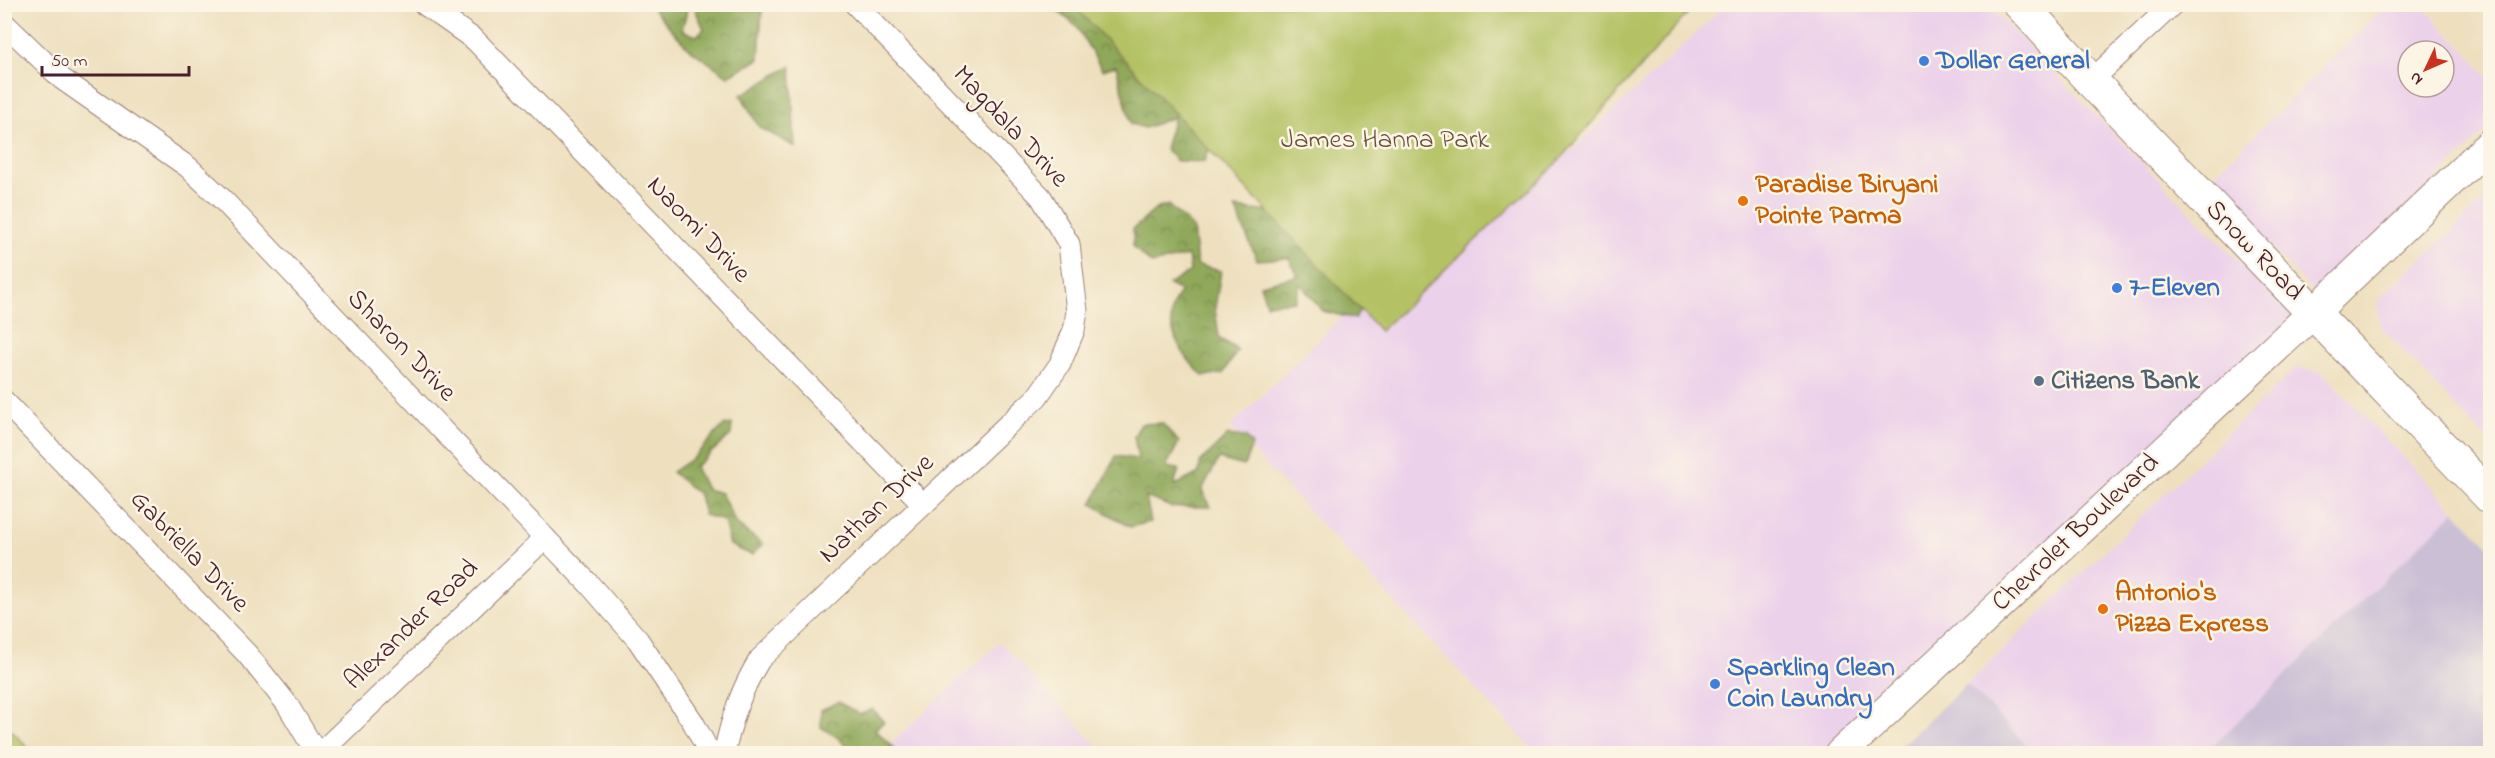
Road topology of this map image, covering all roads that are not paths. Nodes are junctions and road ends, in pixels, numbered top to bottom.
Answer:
1 (424, 4) edge
2 (855, 4) edge
3 (2020, 4) edge
4 (2173, 4) edge
5 (4, 23) edge
6 (2091, 81) junction
7 (2490, 144) edge
8 (1077, 311) joint
9 (2313, 313) junction
10 (4, 401) edge
11 (2490, 497) edge
12 (924, 504) junction
13 (546, 538) junction
14 (318, 753) edge
15 (710, 753) edge
16 (724, 753) edge
17 (1840, 753) edge

1 - 12 street, Naomi Drive
2 - 8 street, Magdala Drive
3 - 6 main road, Snow Road
4 - 6 street
5 - 13 street, Sharon Drive
6 - 9 main road, Snow Road
7 - 9 main road, Chevrolet Boulevard
8 - 12 street, Nathan Drive
9 - 11 main road, Snow Road
9 - 17 main road, Chevrolet Boulevard
10 - 14 street, Gabriella Drive
12 - 16 street, Nathan Drive
13 - 14 street, Alexander Road
13 - 15 street, Sharon Drive

